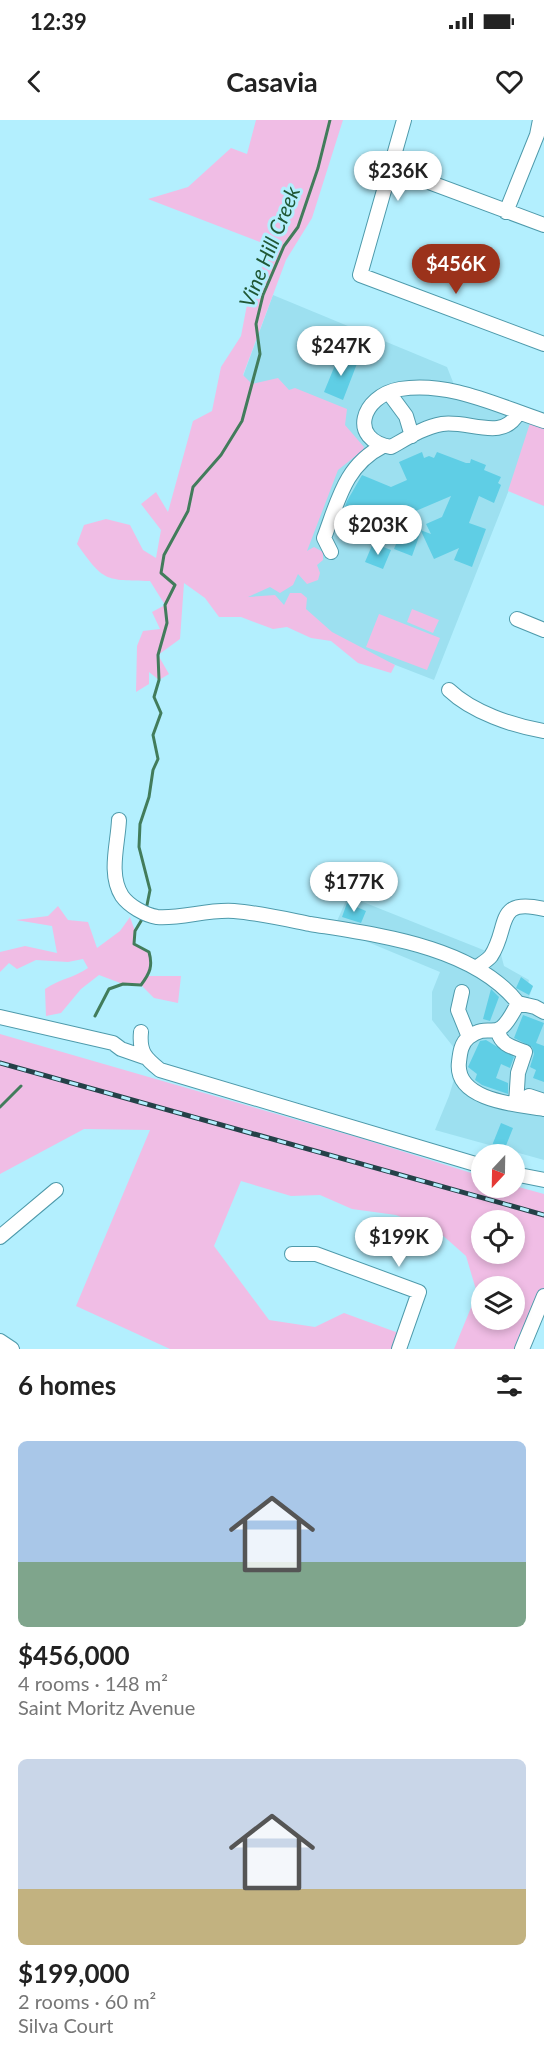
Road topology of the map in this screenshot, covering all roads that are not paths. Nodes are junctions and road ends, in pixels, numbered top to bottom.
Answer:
1 (404, 120) edge
2 (540, 120) edge
3 (391, 168) junction
4 (506, 212) junction
5 (544, 225) edge
6 (544, 344) edge
7 (389, 393) junction
8 (518, 413) junction
9 (544, 421) edge
10 (412, 436) junction
11 (382, 446) junction
12 (331, 552) dead end
13 (517, 619) dead end
14 (544, 630) edge
15 (449, 690) dead end
16 (544, 731) edge
17 (119, 820) dead end
18 (544, 909) edge
19 (476, 968) junction
20 (462, 992) dead end
21 (518, 1003) junction
22 (544, 1012) edge
23 (0, 1017) edge
24 (141, 1032) dead end
25 (498, 1032) junction
26 (469, 1037) junction
27 (144, 1057) junction
28 (544, 1101) edge
29 (516, 1104) junction
30 (544, 1109) edge
31 (471, 1163) edge
32 (525, 1176) edge
33 (544, 1180) edge
34 (56, 1190) dead end
35 (0, 1237) edge
36 (292, 1254) dead end
37 (544, 1296) edge
38 (0, 1341) edge
39 (525, 1348) edge
40 (12, 1349) edge
41 (399, 1349) edge

1 - 3 street
2 - 4 street
3 - 4 street
3 - 6 street
4 - 5 street
7 - 8 street
7 - 10 street
7 - 11 street
8 - 9 street
8 - 10 street
10 - 11 street
11 - 12 street
13 - 14 street
15 - 16 street
17 - 19 street
18 - 19 street
19 - 21 street
20 - 26 street
21 - 22 street
21 - 25 street
23 - 27 street
24 - 27 street
25 - 26 street
25 - 29 street
26 - 29 street
27 - 31 street
28 - 29 street
29 - 30 street
32 - 33 street
34 - 35 street
36 - 41 street
37 - 39 street
38 - 40 street

